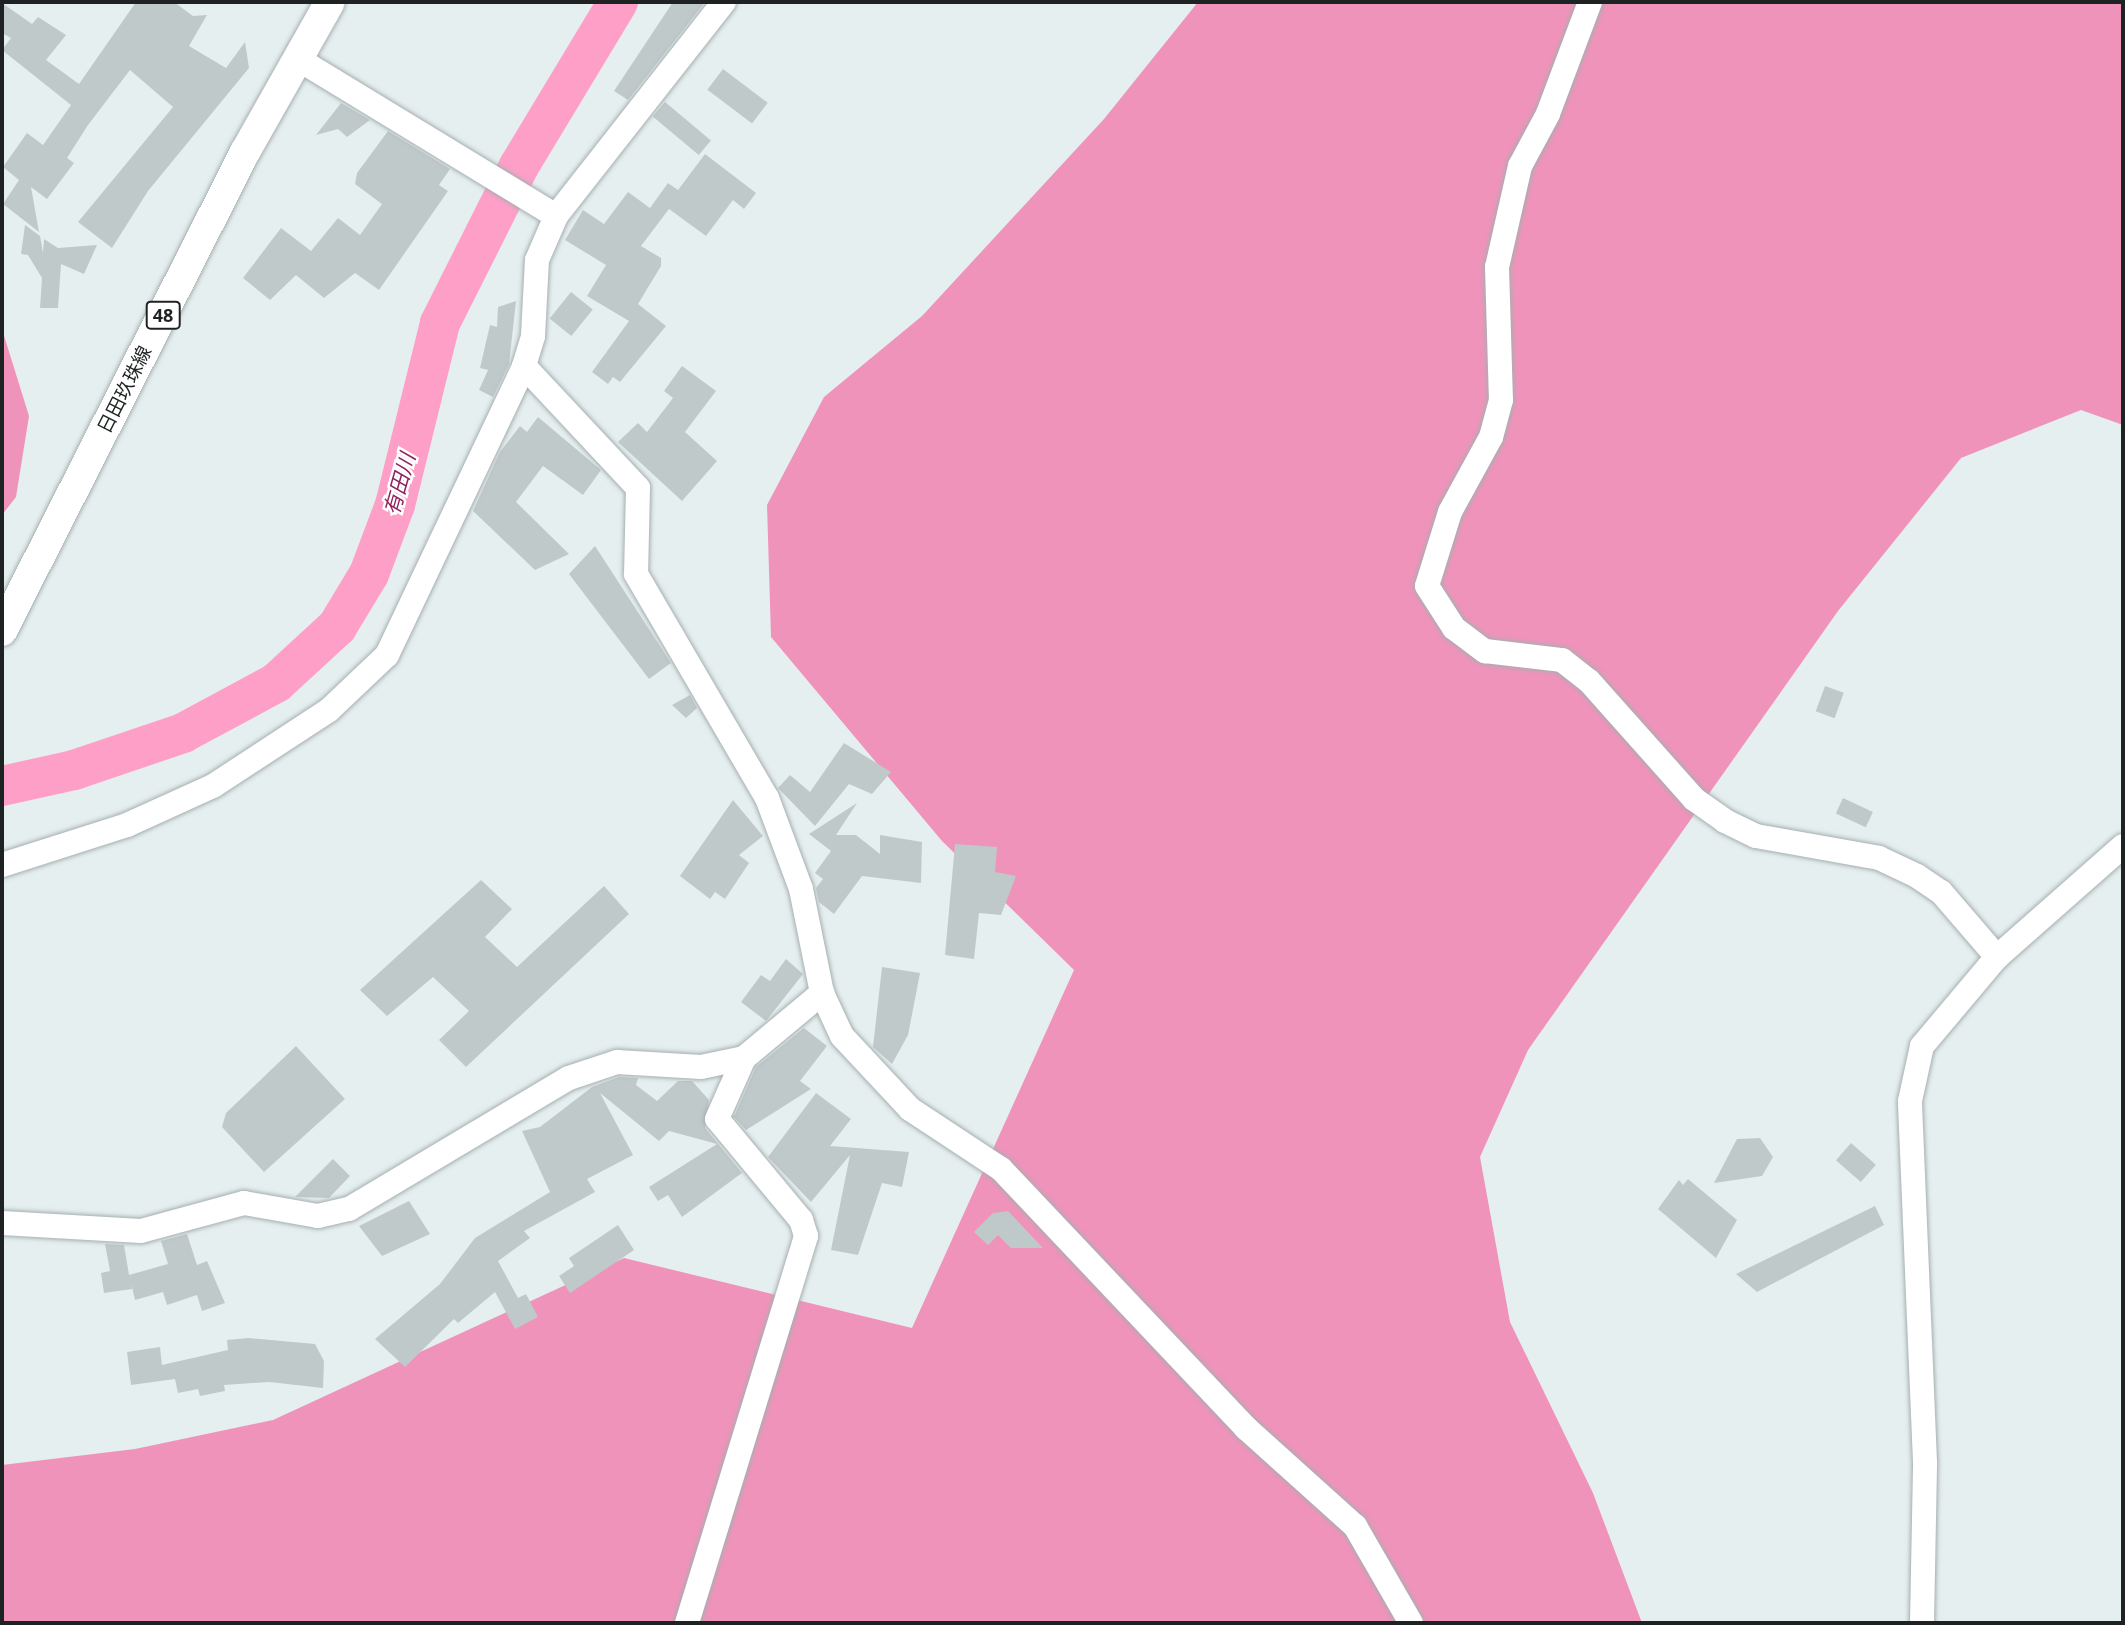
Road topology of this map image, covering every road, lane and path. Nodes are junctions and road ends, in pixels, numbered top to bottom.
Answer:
1 (330, 2) edge
2 (724, 2) edge
3 (1590, 2) edge
4 (298, 59) junction
5 (556, 216) junction
6 (524, 366) junction
7 (2, 631) edge
8 (2123, 846) edge
9 (2, 865) edge
10 (1997, 957) junction
11 (822, 993) junction
12 (744, 1058) junction
13 (2, 1223) edge
14 (687, 1623) edge
15 (1411, 1623) edge
16 (1922, 1623) edge

1 - 4 main road, 日田玖珠線 / 48
2 - 5 street
3 - 10 street
4 - 5 street
4 - 7 main road, 日田玖珠線 / 48
5 - 6 street
6 - 9 street
6 - 11 street
8 - 10 street
10 - 16 street
11 - 12 street
11 - 15 street
12 - 13 street
12 - 14 street

